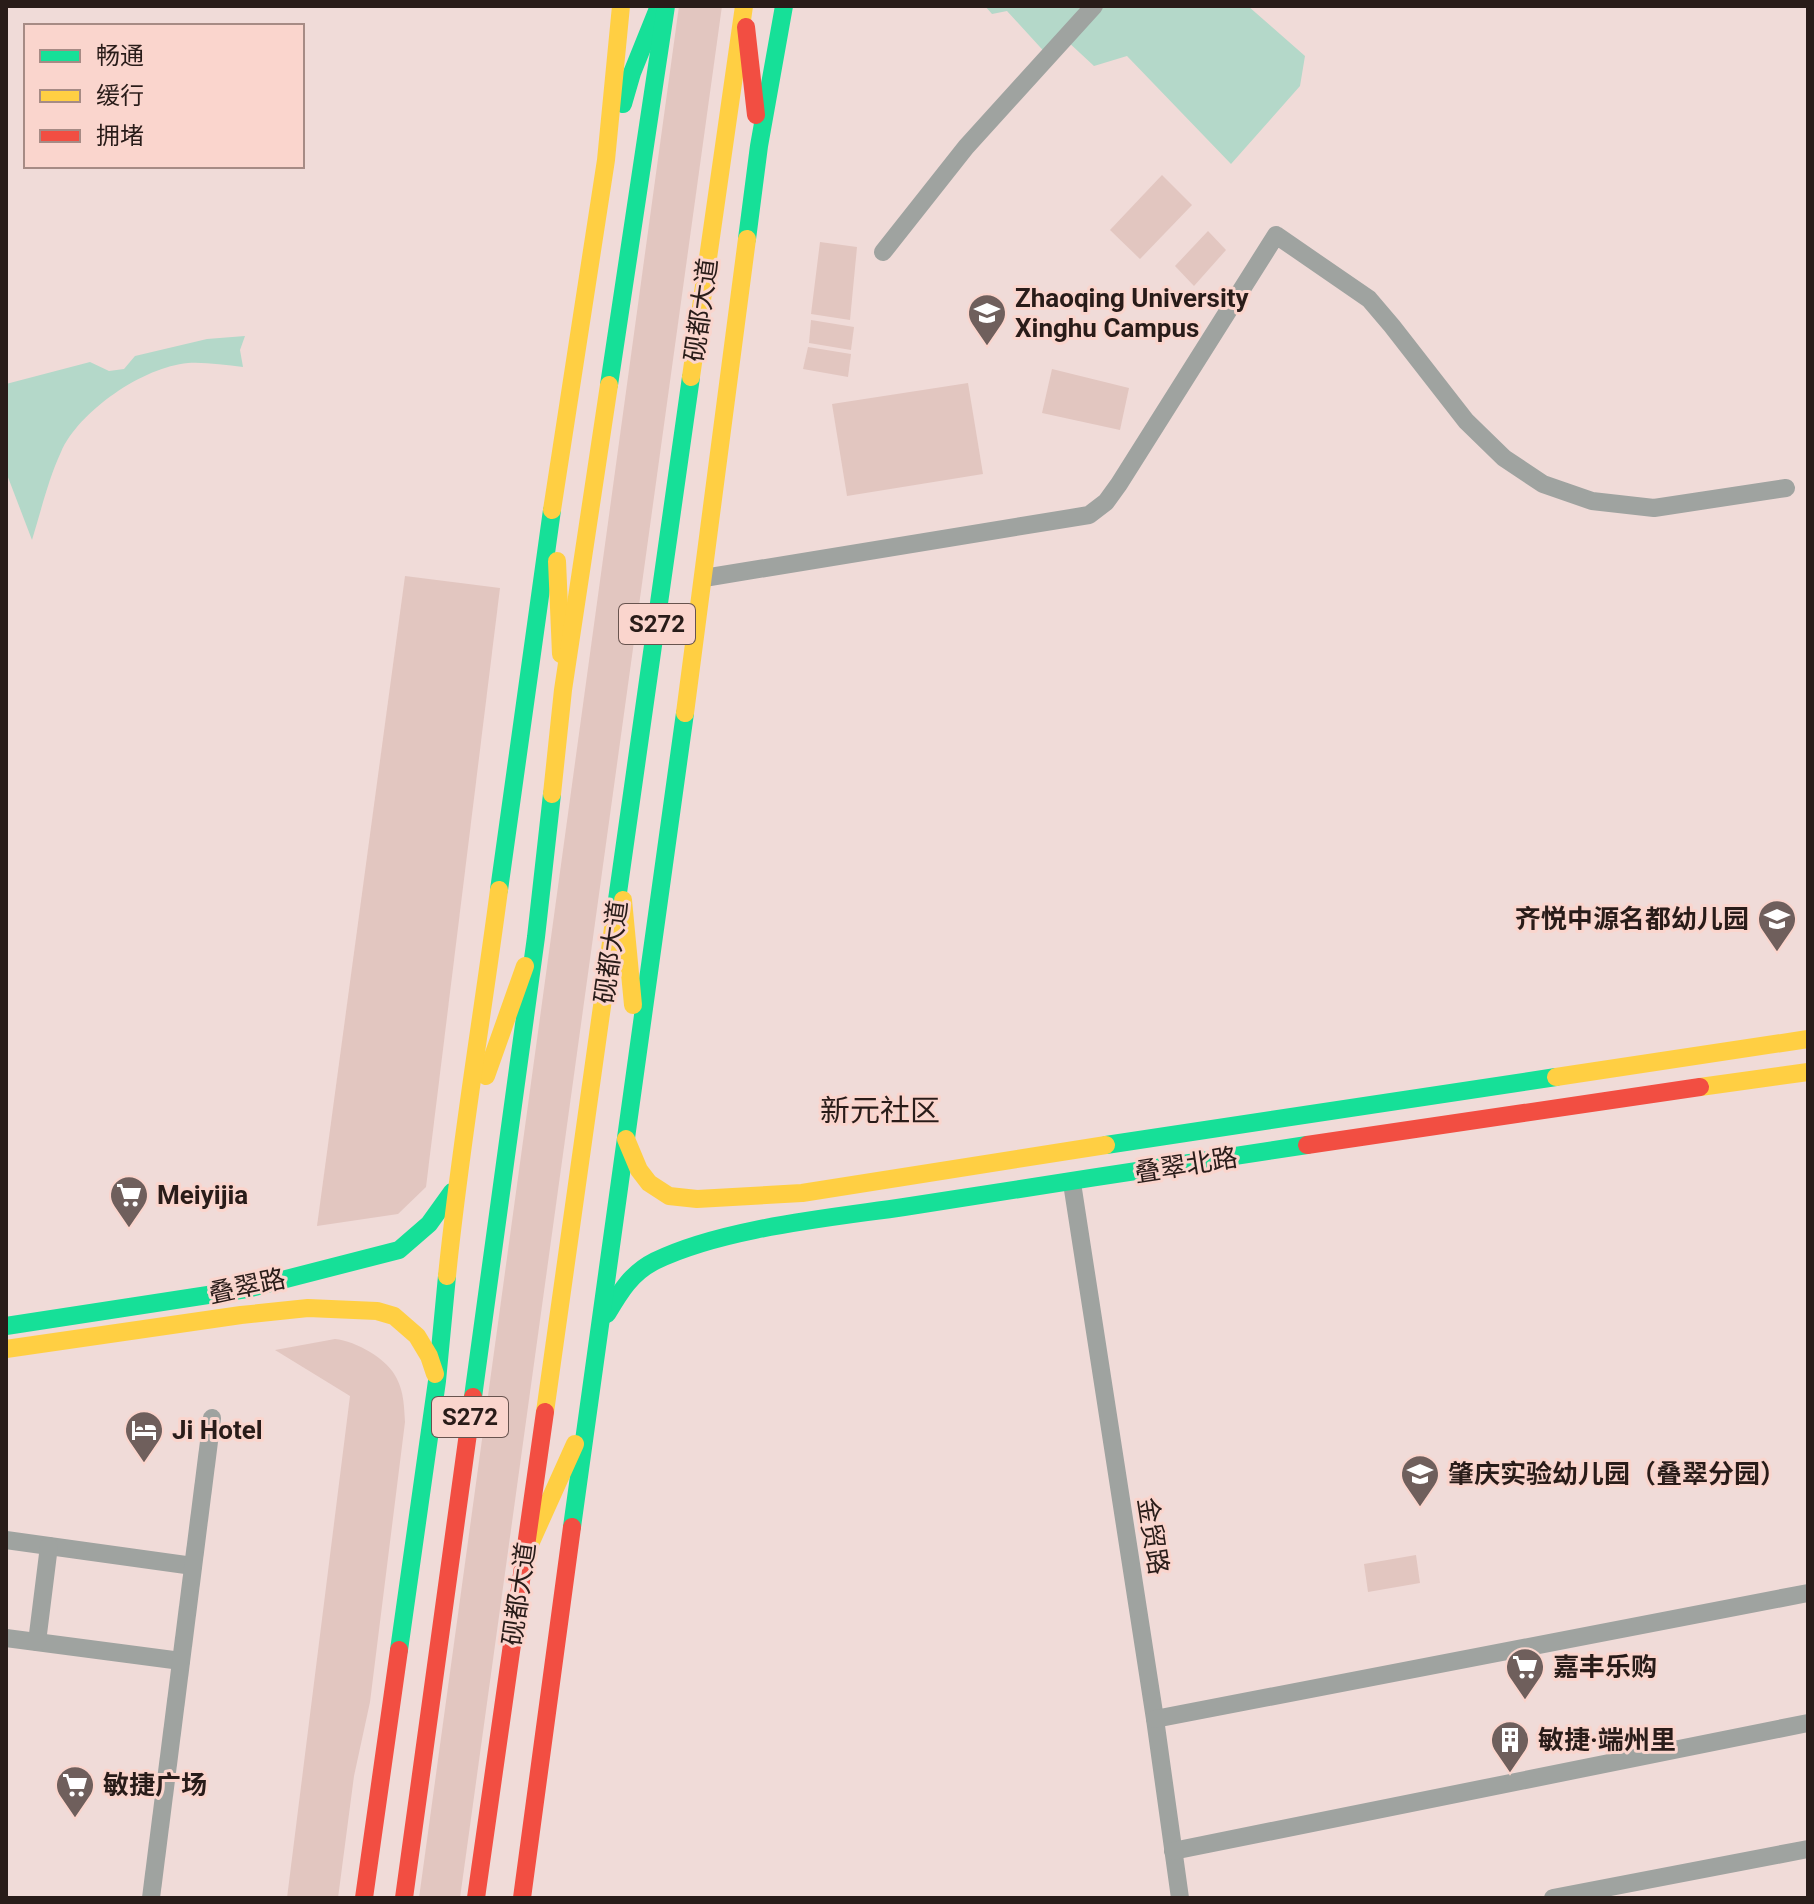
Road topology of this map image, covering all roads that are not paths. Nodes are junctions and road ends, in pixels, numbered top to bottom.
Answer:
1 (621, 6) edge
2 (659, 6) edge
3 (666, 6) edge
4 (744, 6) edge
5 (784, 6) edge
6 (1094, 6) edge
7 (759, 146) junction
8 (606, 160) junction
9 (883, 252) dead end
10 (1786, 488) dead end
11 (554, 494) junction
12 (704, 578) junction
13 (563, 690) junction
14 (621, 880) junction
15 (536, 937) junction
16 (1808, 1039) edge
17 (637, 1048) junction
18 (1808, 1072) edge
19 (467, 1126) junction
20 (626, 1139) junction
21 (1072, 1183) junction
22 (456, 1184) junction
23 (742, 1198) junction
24 (735, 1237) junction
25 (315, 1270) junction
26 (308, 1308) junction
27 (6, 1326) edge
28 (600, 1328) junction
29 (6, 1349) edge
30 (437, 1381) junction
31 (212, 1418) dead end
32 (587, 1418) junction
33 (6, 1540) edge
34 (49, 1546) junction
35 (524, 1558) junction
36 (193, 1566) junction
37 (1808, 1593) edge
38 (6, 1638) edge
39 (37, 1642) junction
40 (181, 1661) junction
41 (1155, 1719) junction
42 (1808, 1723) edge
43 (1808, 1849) edge
44 (1173, 1851) junction
45 (1598, 1894) edge
46 (151, 1898) edge
47 (364, 1898) edge
48 (404, 1898) edge
49 (476, 1898) edge
50 (522, 1898) edge
51 (1180, 1898) edge
52 (1553, 1898) edge

1 - 8 main road
2 - 8 main road
3 - 13 main road, S272
4 - 7 main road
4 - 14 main road, 砚都大道 / S272
5 - 7 main road, 砚都大道
6 - 9 street
7 - 12 main road, 砚都大道
8 - 11 main road
10 - 12 street
11 - 13 main road
11 - 19 main road
12 - 17 main road, 砚都大道
13 - 15 main road, S272
14 - 17 main road
14 - 35 main road, 砚都大道 / S272
15 - 19 main road
15 - 48 main road, S272
16 - 23 main road, 叠翠北路
17 - 20 main road, 砚都大道
18 - 21 main road, 叠翠北路
19 - 22 main road
20 - 23 main road, 叠翠北路
20 - 28 main road, 砚都大道
21 - 24 main road, 叠翠北路
21 - 41 street, 金贸路
22 - 25 main road, 叠翠路
22 - 30 main road
23 - 24 main road
24 - 28 main road, 叠翠北路
25 - 26 main road
25 - 27 main road, 叠翠路
26 - 29 main road, 叠翠路
26 - 30 main road, 叠翠路
28 - 32 main road, 砚都大道
30 - 47 main road
31 - 36 street
32 - 35 main road
32 - 50 main road, 砚都大道
33 - 34 street
34 - 36 street
34 - 39 street
35 - 49 main road, 砚都大道 / S272
36 - 40 street
37 - 41 street
38 - 39 street
39 - 40 street
40 - 46 street
41 - 44 street, 金贸路
42 - 44 street
43 - 45 street
44 - 51 street, 金贸路
45 - 52 street

